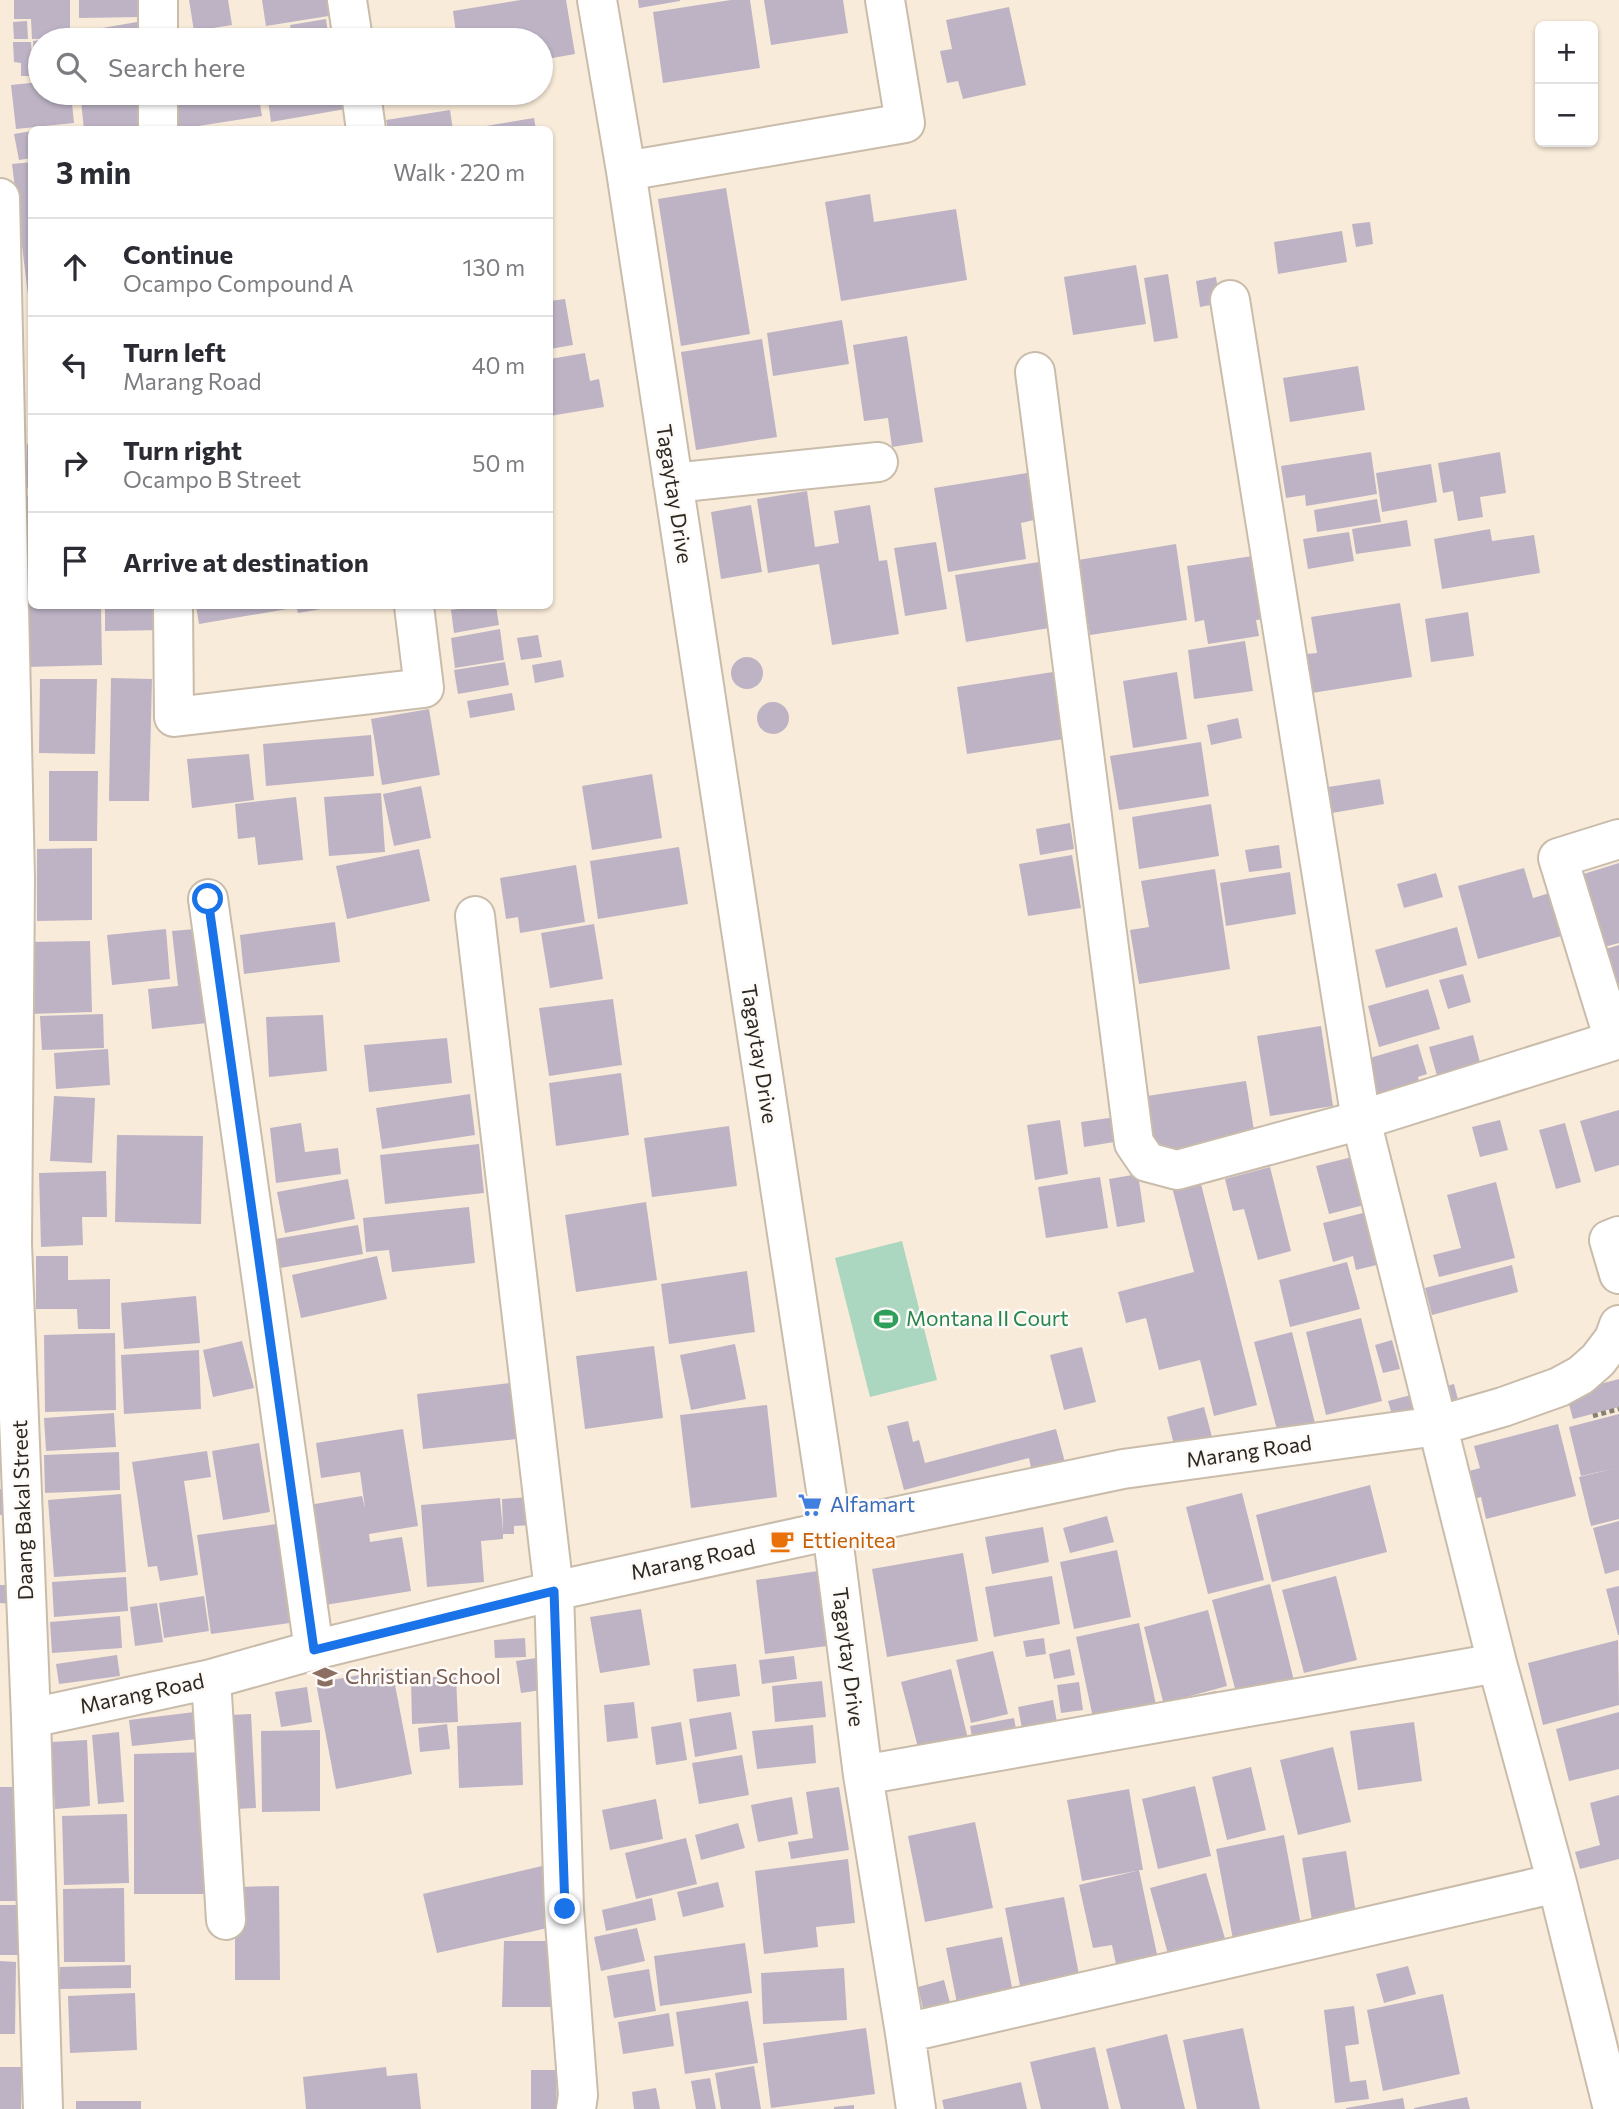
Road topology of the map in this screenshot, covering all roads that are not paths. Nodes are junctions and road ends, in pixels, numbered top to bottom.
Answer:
1 (158, 0) edge
2 (347, 0) edge
3 (597, 0) edge
4 (885, 0) edge
5 (158, 28) edge
6 (351, 28) edge
7 (158, 105) edge
8 (363, 105) edge
9 (159, 126) edge
10 (365, 126) edge
11 (625, 171) junction
12 (0, 198) edge
13 (1230, 300) dead end
14 (1035, 372) dead end
15 (18, 379) edge
16 (878, 462) dead end
17 (673, 483) junction
18 (173, 609) edge
19 (414, 609) edge
20 (1619, 839) edge
21 (208, 899) dead end
22 (475, 916) dead end
23 (1616, 1040) edge
24 (1361, 1120) junction
25 (1619, 1237) edge
26 (6, 1244) edge
27 (1619, 1274) edge
28 (1619, 1325) edge
29 (1437, 1426) junction
30 (832, 1530) junction
31 (554, 1591) junction
32 (314, 1650) junction
33 (1497, 1663) junction
34 (211, 1679) junction
35 (15, 1713) edge
36 (863, 1775) junction
37 (1557, 1883) junction
38 (226, 1920) dead end
39 (905, 2033) junction
40 (43, 2109) edge
41 (576, 2109) edge
42 (916, 2109) edge
43 (1613, 2109) edge

1 - 5 street
2 - 6 street
3 - 11 street, Tagaytay Drive
4 - 11 street
7 - 9 street
8 - 10 street
11 - 17 street, Tagaytay Drive
12 - 15 street, Daang Bakal Street
13 - 24 street
14 - 24 street
15 - 26 street, Daang Bakal Street
16 - 17 street
17 - 30 street, Tagaytay Drive
18 - 19 street
20 - 23 street
21 - 32 street
22 - 31 street
23 - 24 street
24 - 29 street
25 - 27 street
26 - 35 street, Daang Bakal Street
28 - 29 street, Marang Road
29 - 30 street, Marang Road
29 - 33 street
30 - 31 street, Marang Road
30 - 36 street, Tagaytay Drive
31 - 32 street, Marang Road
31 - 41 street
32 - 34 street, Marang Road
33 - 36 street
33 - 37 street
34 - 35 street, Marang Road
34 - 38 street
35 - 40 street, Daang Bakal Street
36 - 39 street, Tagaytay Drive
37 - 39 street
37 - 43 street
39 - 42 street, Tagaytay Drive

